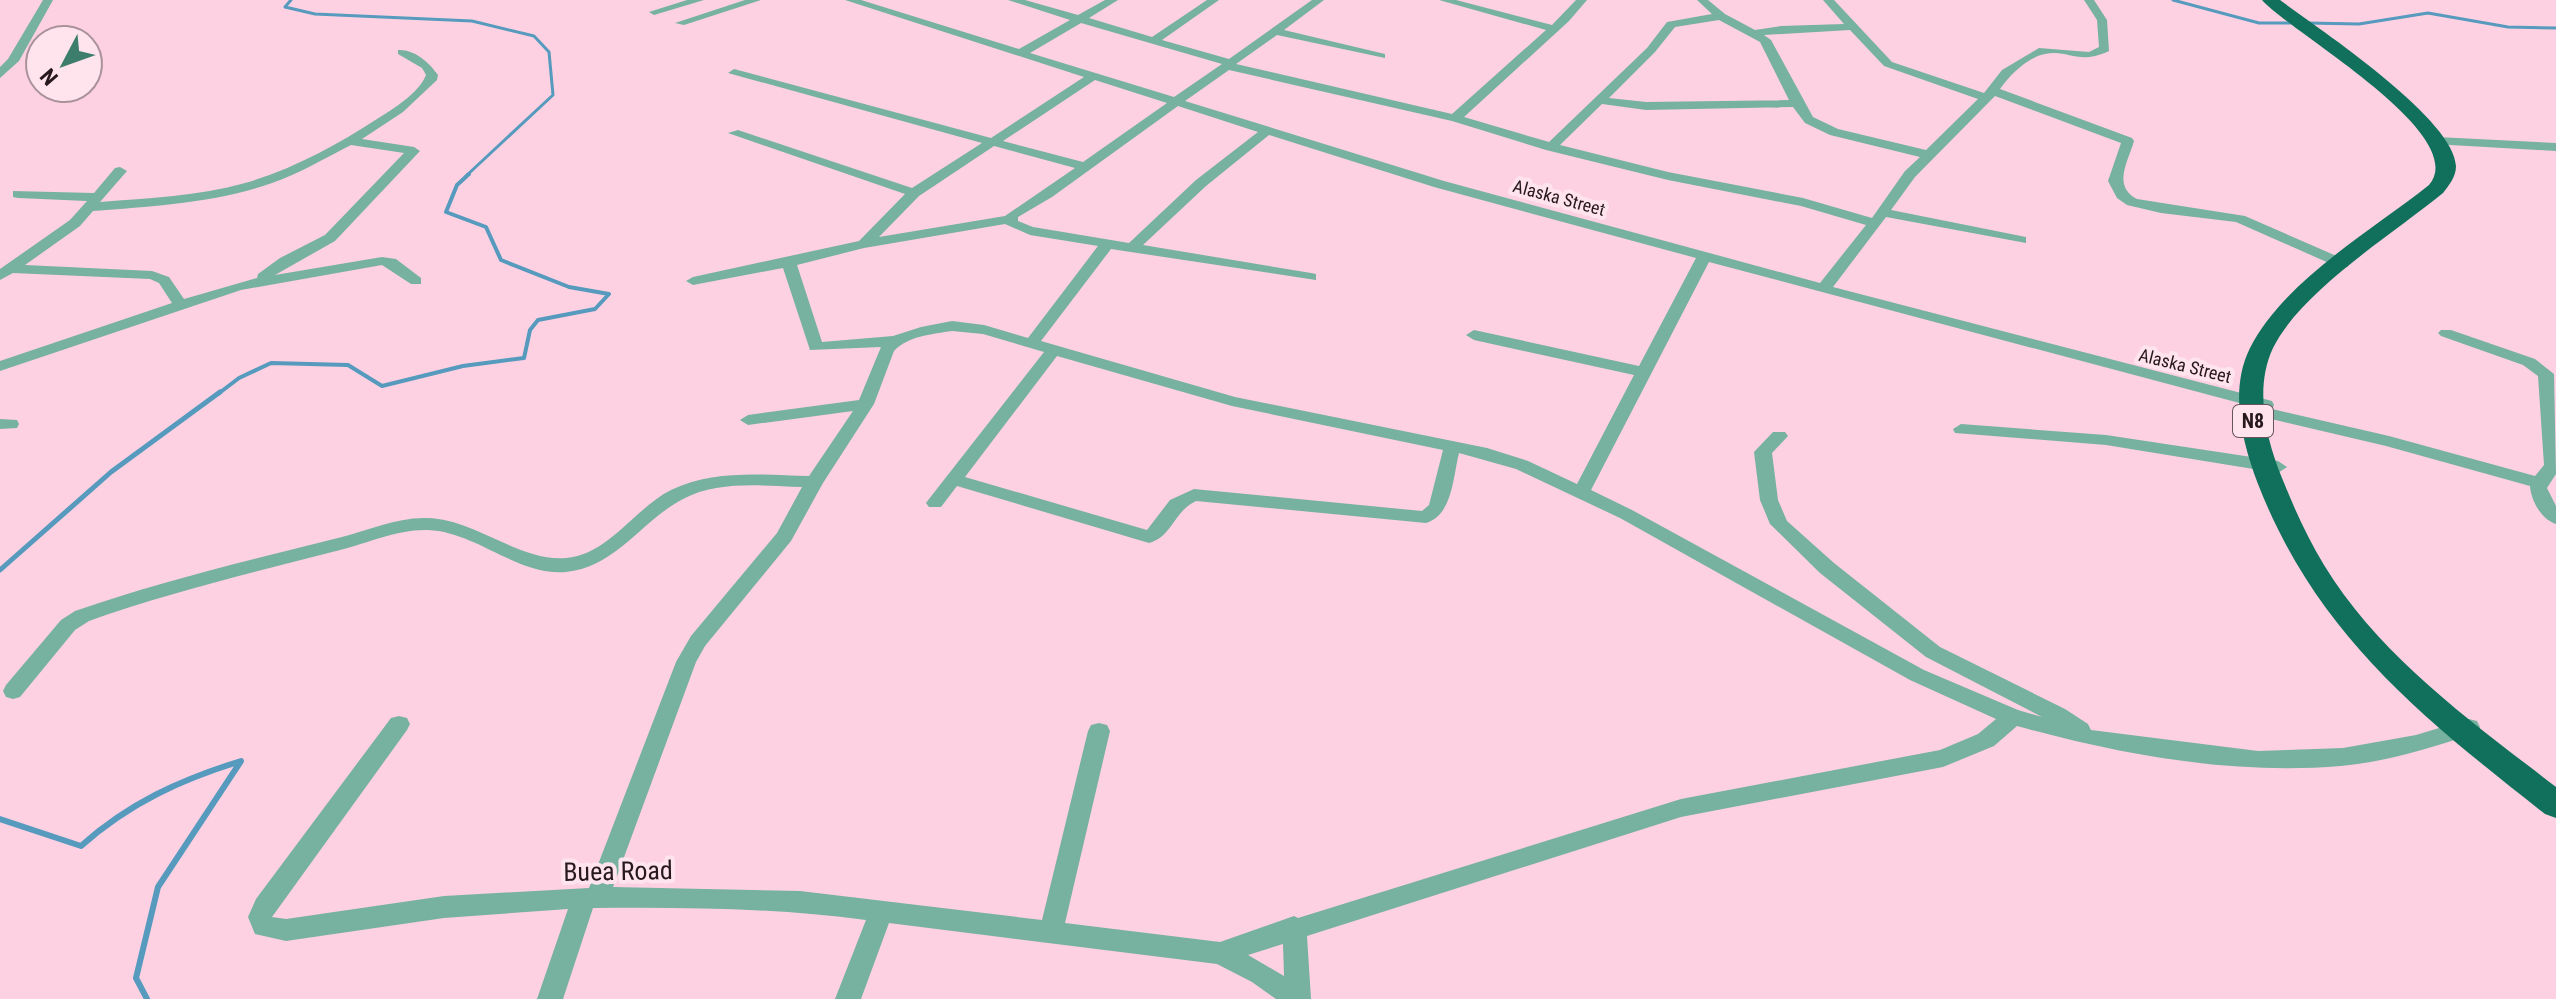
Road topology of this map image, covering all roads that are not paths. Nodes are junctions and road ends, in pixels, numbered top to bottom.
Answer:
1 (49, 0) edge
2 (699, 0) edge
3 (756, 0) edge
4 (850, 0) edge
5 (1013, 0) edge
6 (1113, 0) edge
7 (1214, 0) edge
8 (1319, 0) edge
9 (1444, 0) edge
10 (1582, 0) edge
11 (1702, 0) edge
12 (1828, 0) edge
13 (2089, 0) edge
14 (2272, 0) edge
15 (654, 12) dead end
16 (1721, 16) junction
17 (1081, 19) junction
18 (680, 23) dead end
19 (1855, 27) junction
20 (1554, 29) junction
21 (1275, 31) junction
22 (1756, 33) junction
23 (1153, 41) junction
24 (402, 52) dead end
25 (1021, 53) junction
26 (1381, 56) dead end
27 (1230, 64) junction
28 (734, 73) dead end
29 (0, 74) edge
30 (1094, 76) junction
31 (1989, 94) junction
32 (1598, 100) junction
33 (1176, 102) junction
34 (1797, 103) junction
35 (1455, 118) junction
36 (1268, 130) junction
37 (734, 133) dead end
38 (349, 141) junction
39 (2443, 141) junction
40 (990, 142) junction
41 (1551, 147) junction
42 (2556, 147) edge
43 (1929, 155) junction
44 (1086, 167) junction
45 (120, 171) dead end
46 (914, 193) junction
47 (18, 194) dead end
48 (95, 202) junction
49 (1879, 218) junction
50 (1010, 219) junction
51 (2391, 232) junction
52 (2021, 240) dead end
53 (1109, 242) junction
54 (864, 244) junction
55 (1134, 246) junction
56 (1705, 256) junction
57 (789, 263) junction
58 (2343, 264) junction
59 (6, 272) edge
60 (1311, 277) dead end
61 (257, 281) junction
62 (416, 281) dead end
63 (693, 281) dead end
64 (1823, 289) junction
65 (181, 305) junction
66 (2446, 333) dead end
67 (1474, 335) dead end
68 (895, 341) junction
69 (1032, 343) junction
70 (1053, 351) junction
71 (0, 366) edge
72 (1643, 372) junction
73 (866, 404) junction
74 (2259, 407) junction
75 (748, 420) dead end
76 (1961, 429) dead end
77 (1779, 436) dead end
78 (1452, 446) junction
79 (2271, 466) junction
80 (953, 479) junction
81 (814, 482) junction
82 (2539, 483) junction
83 (1581, 492) junction
84 (935, 503) dead end
85 (2556, 518) edge
86 (13, 691) dead end
87 (2013, 717) junction
88 (399, 724) dead end
89 (2465, 728) junction
90 (1099, 731) dead end
91 (2096, 740) junction
92 (2555, 791) edge
93 (590, 898) junction
94 (881, 912) junction
95 (1294, 927) junction
96 (1051, 932) junction
97 (1220, 953) junction
98 (550, 999) edge
99 (848, 999) edge
100 (1297, 999) edge

1 - 29 street
2 - 15 street
3 - 18 street
4 - 25 street, Alaska Street
5 - 17 street
6 - 17 street
7 - 23 street
8 - 21 street
9 - 20 street
10 - 20 street
11 - 16 street
12 - 19 street
13 - 31 street
14 - 39 highway
16 - 22 street
16 - 32 street
17 - 23 street
17 - 25 street
19 - 22 street
19 - 31 street
20 - 35 street
21 - 26 street
21 - 27 street
22 - 34 street
23 - 27 street
24 - 38 street
25 - 30 street, Alaska Street
27 - 33 street
27 - 35 street
28 - 40 street
30 - 33 street, Alaska Street
30 - 40 street
31 - 43 street
31 - 58 street
32 - 34 street
32 - 41 street
33 - 36 street, Alaska Street
33 - 44 street
34 - 43 street
35 - 41 street
36 - 55 street
36 - 56 street, Alaska Street
37 - 46 street
38 - 48 street
38 - 61 street
39 - 42 street
39 - 51 highway, N8
40 - 44 street
40 - 46 street
41 - 49 street
43 - 49 street
44 - 50 street
45 - 48 street
46 - 54 street
47 - 48 street
48 - 59 street
49 - 52 street
49 - 64 street
50 - 53 street
50 - 54 street
51 - 58 highway, N8
51 - 74 highway, N8
53 - 55 street
53 - 69 street
54 - 57 street
55 - 60 street
56 - 64 street, Alaska Street
56 - 72 street
57 - 63 street
57 - 68 street
58 - 74 highway, N8
59 - 65 street
61 - 62 street
61 - 65 street
64 - 74 street, Alaska Street
65 - 71 street
66 - 82 street
67 - 72 street
68 - 69 street
68 - 73 street
69 - 70 street
70 - 78 street
70 - 80 street
72 - 83 street
73 - 75 street
73 - 81 street
74 - 79 highway, N8
74 - 82 street, Alaska Street
76 - 79 street
77 - 91 street
78 - 80 street
78 - 83 street
79 - 89 highway, N8
80 - 84 street
81 - 86 street
81 - 93 street
82 - 85 street
83 - 87 street
87 - 91 street
87 - 95 street
88 - 93 street, Buea Road
89 - 91 street
89 - 92 highway, N8
90 - 96 street
93 - 94 street, Buea Road
93 - 98 street
94 - 96 street, Buea Road
94 - 99 street
95 - 97 street
95 - 100 street
96 - 97 street, Buea Road
97 - 100 street

